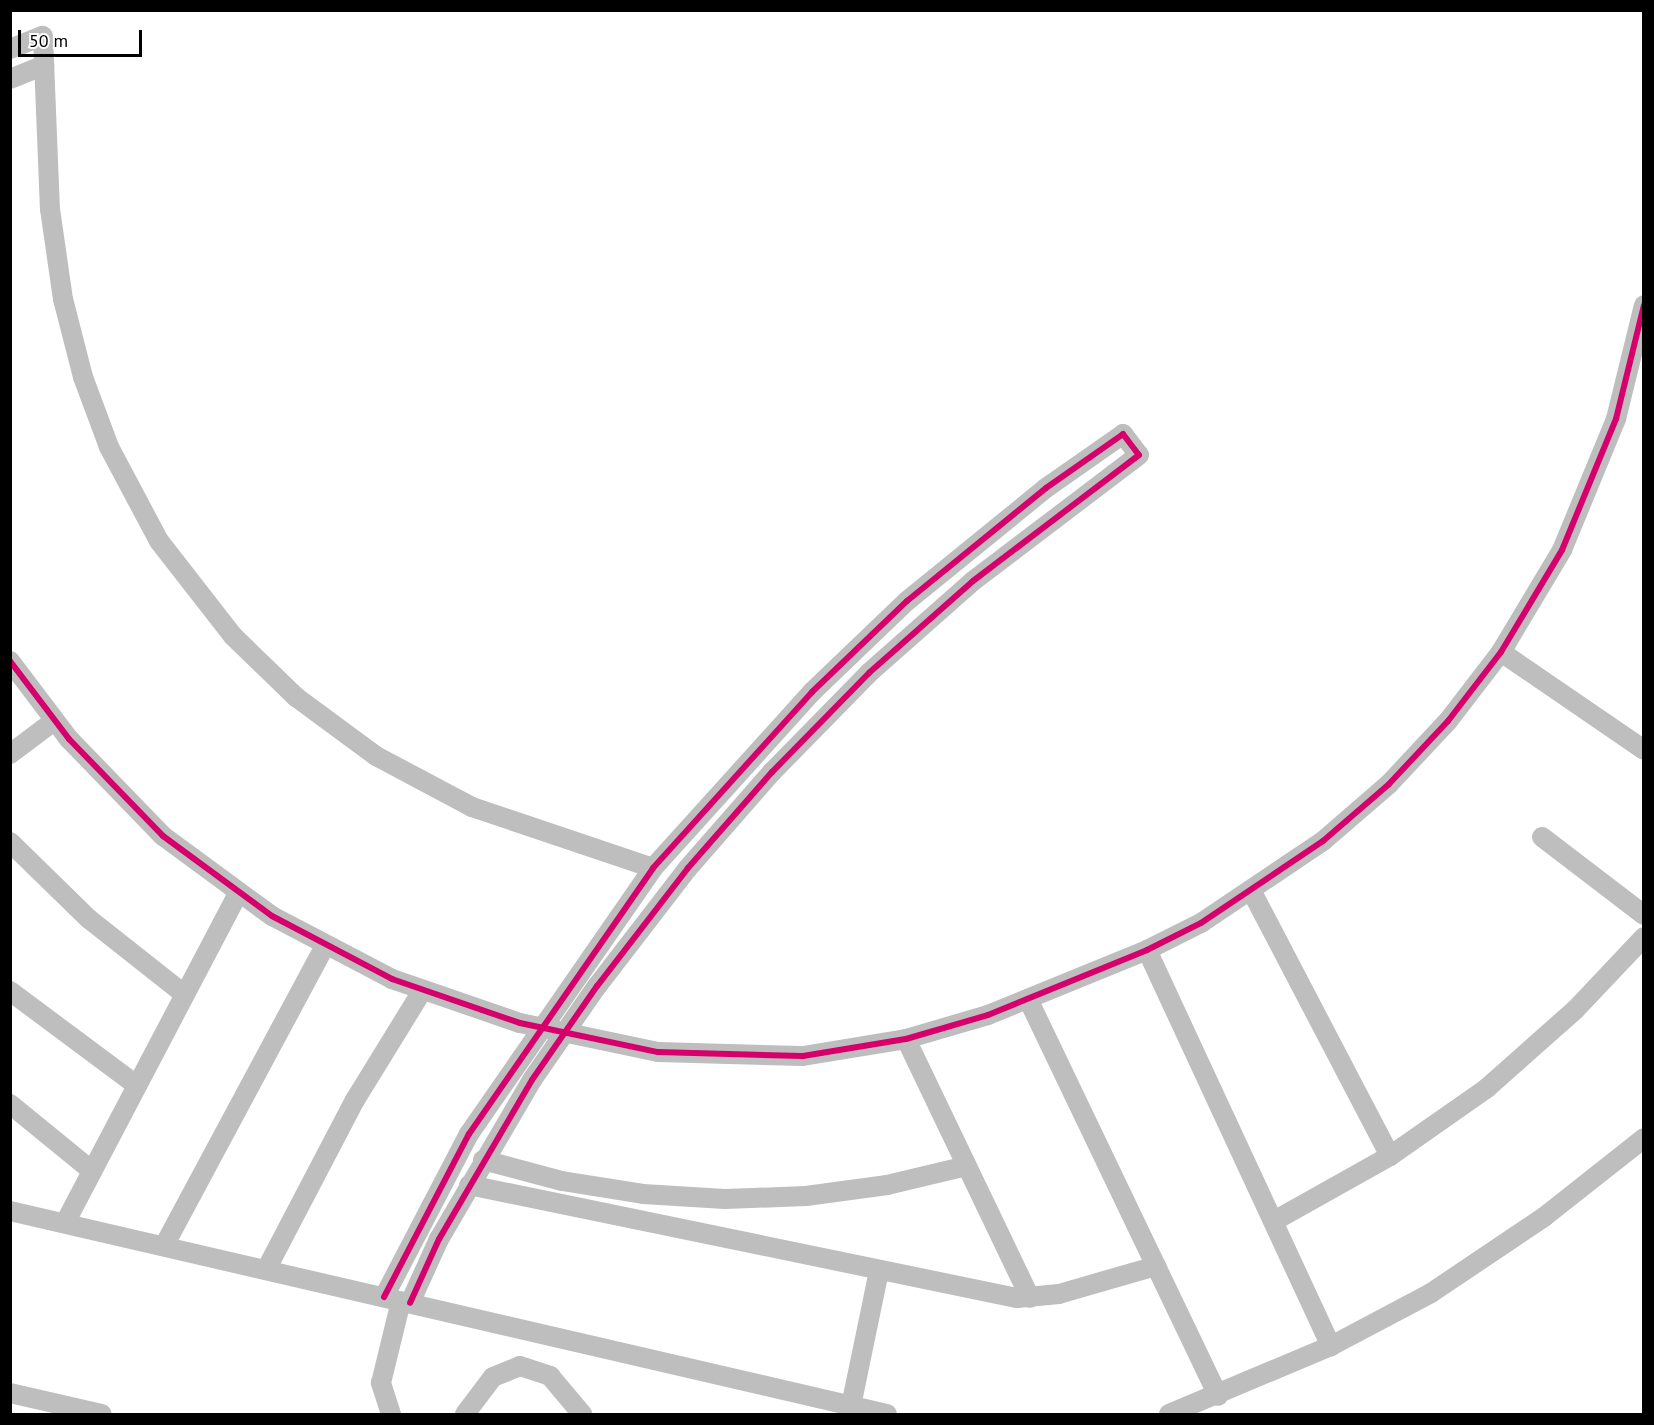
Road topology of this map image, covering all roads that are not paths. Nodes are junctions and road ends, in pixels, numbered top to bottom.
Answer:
1 (10, 49) edge
2 (44, 65) junction
3 (10, 79) edge
4 (1644, 305) edge
5 (1501, 652) junction
6 (10, 661) edge
7 (54, 721) junction
8 (1644, 750) edge
9 (10, 754) edge
10 (1542, 837) dead end
11 (10, 842) edge
12 (653, 868) junction
13 (1252, 892) junction
14 (238, 894) junction
15 (1644, 915) edge
16 (1644, 937) edge
17 (325, 946) junction
18 (1147, 950) junction
19 (10, 991) edge
20 (422, 991) junction
21 (184, 994) junction
22 (1028, 999) junction
23 (540, 1027) junction
24 (564, 1032) junction
25 (906, 1039) junction
26 (136, 1085) junction
27 (10, 1104) edge
28 (1644, 1138) edge
29 (1390, 1156) junction
30 (483, 1160) junction
31 (967, 1166) junction
32 (91, 1170) junction
33 (469, 1185) junction
34 (10, 1211) edge
35 (1274, 1221) junction
36 (65, 1223) junction
37 (164, 1246) junction
38 (1156, 1266) junction
39 (266, 1270) junction
40 (879, 1271) junction
41 (1030, 1298) junction
42 (398, 1300) junction
43 (1331, 1346) junction
44 (10, 1393) edge
45 (1218, 1396) junction
46 (851, 1406) junction
47 (102, 1414) edge
48 (391, 1414) edge
49 (465, 1414) edge
50 (582, 1414) edge
51 (887, 1414) edge
52 (1169, 1414) edge

1 - 2 street
2 - 3 street
2 - 12 street
4 - 5 street
5 - 8 street
5 - 13 street
6 - 7 street
7 - 9 street
7 - 14 street
10 - 15 street
11 - 21 street
12 - 23 street
12 - 24 street
13 - 18 street
13 - 29 street
14 - 17 street
14 - 21 street
16 - 29 street
17 - 20 street
17 - 37 street
18 - 22 street
18 - 35 street
19 - 26 street
20 - 23 street
20 - 39 street
21 - 26 street
22 - 25 street
22 - 38 street
23 - 24 street
23 - 42 street
24 - 25 street
24 - 30 street
25 - 31 street
26 - 32 street
27 - 32 street
28 - 43 street
29 - 35 street
30 - 31 street
30 - 33 street
31 - 41 street
32 - 36 street
33 - 40 street
33 - 42 street
34 - 36 street
35 - 43 street
36 - 37 street
37 - 39 street
38 - 41 street
38 - 45 street
39 - 42 street
40 - 41 street
40 - 46 street
42 - 46 street
42 - 48 street
43 - 45 street
44 - 47 street
45 - 52 street
46 - 51 street
49 - 50 street

